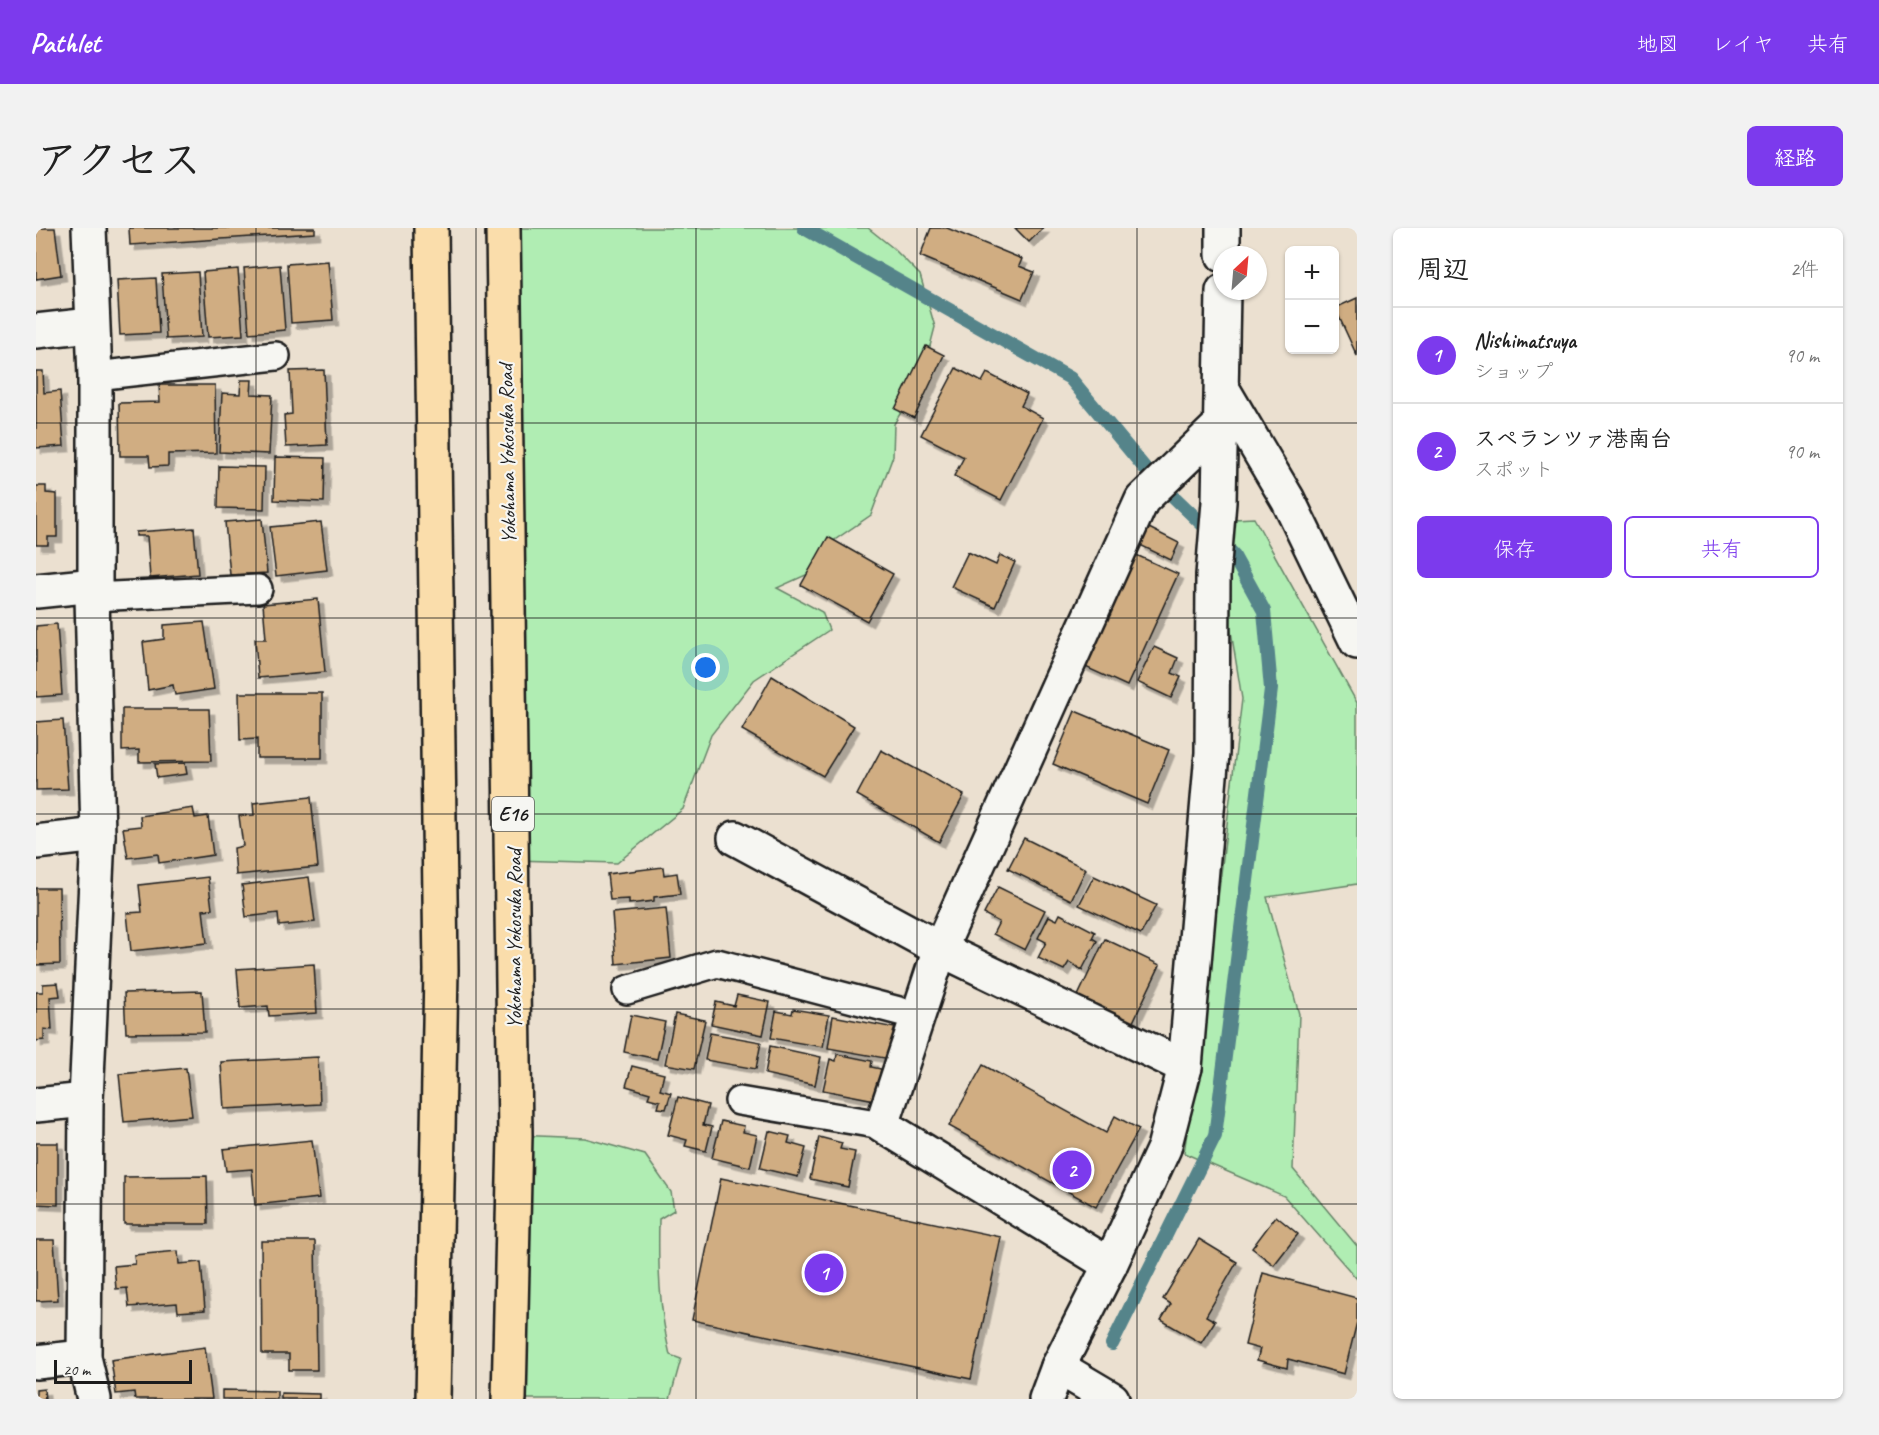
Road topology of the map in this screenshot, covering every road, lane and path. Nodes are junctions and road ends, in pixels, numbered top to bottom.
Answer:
1 (89, 228) edge
2 (431, 228) edge
3 (503, 228) edge
4 (1223, 228) edge
5 (1223, 246) edge
6 (1222, 300) edge
7 (91, 325) junction
8 (36, 331) edge
9 (276, 356) dead end
10 (94, 376) junction
11 (1222, 388) junction
12 (1221, 424) junction
13 (258, 589) dead end
14 (36, 591) edge
15 (93, 591) junction
16 (1357, 642) edge
17 (98, 835) junction
18 (735, 838) dead end
19 (36, 842) edge
20 (940, 949) junction
21 (627, 990) dead end
22 (918, 1016) junction
23 (1185, 1067) junction
24 (86, 1100) junction
25 (739, 1101) dead end
26 (36, 1105) edge
27 (882, 1125) junction
28 (1110, 1265) junction
29 (84, 1357) junction
30 (36, 1362) edge
31 (1058, 1367) junction
32 (94, 1399) edge
33 (433, 1399) edge
34 (509, 1399) edge
35 (1046, 1399) edge
36 (1112, 1399) edge

1 - 7 street
2 - 33 highway
3 - 34 highway, Yokohama Yokosuka Road / E16
4 - 5 street
6 - 11 street
7 - 8 street
7 - 10 street
9 - 10 lane
10 - 15 street
11 - 12 street
11 - 16 street
12 - 20 street
12 - 23 street
13 - 15 lane
14 - 15 street
15 - 17 street
17 - 19 street
17 - 24 street
18 - 20 street
20 - 22 street
20 - 23 street
21 - 22 lane
22 - 27 street
23 - 28 street
24 - 26 street
24 - 29 street
25 - 27 lane
27 - 28 street
28 - 31 street
29 - 30 street
29 - 32 street
31 - 35 street
31 - 36 street

